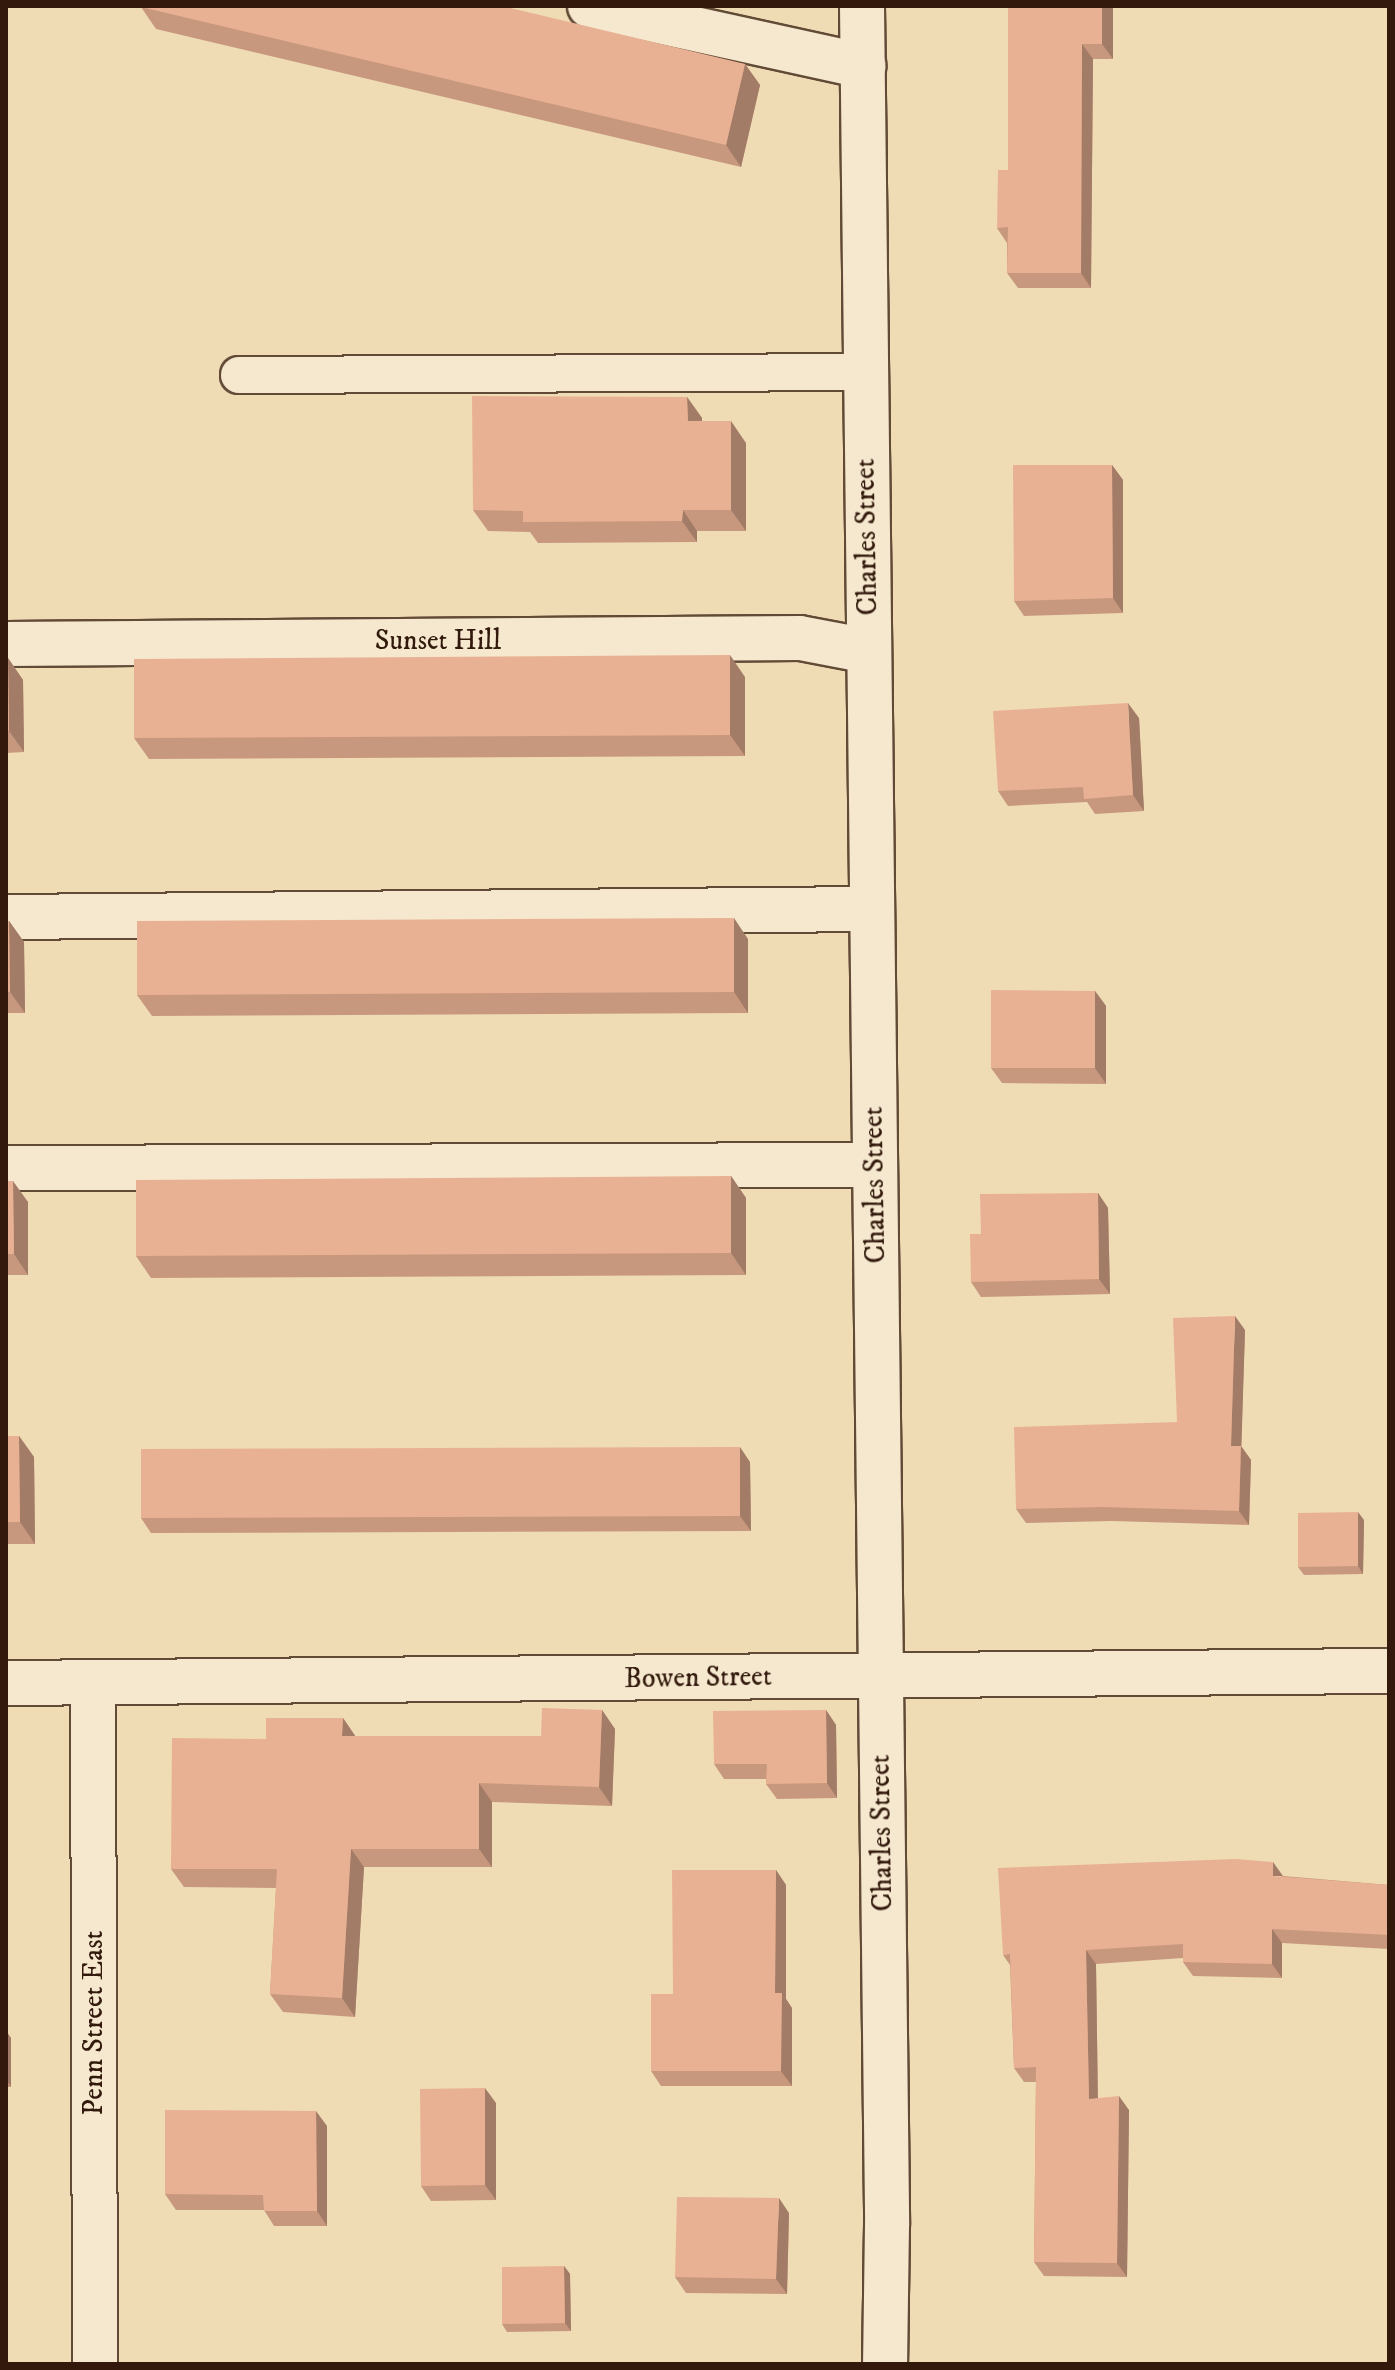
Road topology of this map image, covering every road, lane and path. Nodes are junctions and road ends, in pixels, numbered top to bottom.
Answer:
1 (590, 6) edge
2 (862, 6) edge
3 (863, 66) junction
4 (866, 372) junction
5 (239, 375) dead end
6 (6, 644) edge
7 (868, 651) junction
8 (872, 909) junction
9 (6, 917) edge
10 (875, 1165) junction
11 (6, 1168) edge
12 (1389, 1671) edge
13 (879, 1677) junction
14 (6, 1683) edge
15 (93, 1683) junction
16 (95, 2364) edge
17 (885, 2364) edge

1 - 3 street
2 - 3 street, Charles Street
3 - 4 street, Charles Street
4 - 5 lane
4 - 7 street, Charles Street
6 - 7 street, Sunset Hill
7 - 8 street, Charles Street
8 - 9 street
8 - 10 street, Charles Street
10 - 11 street
10 - 13 street, Charles Street
12 - 13 street, Bowen Street
13 - 15 street, Bowen Street
13 - 17 street, Charles Street
14 - 15 street, Bowen Street
15 - 16 street, Penn Street East

